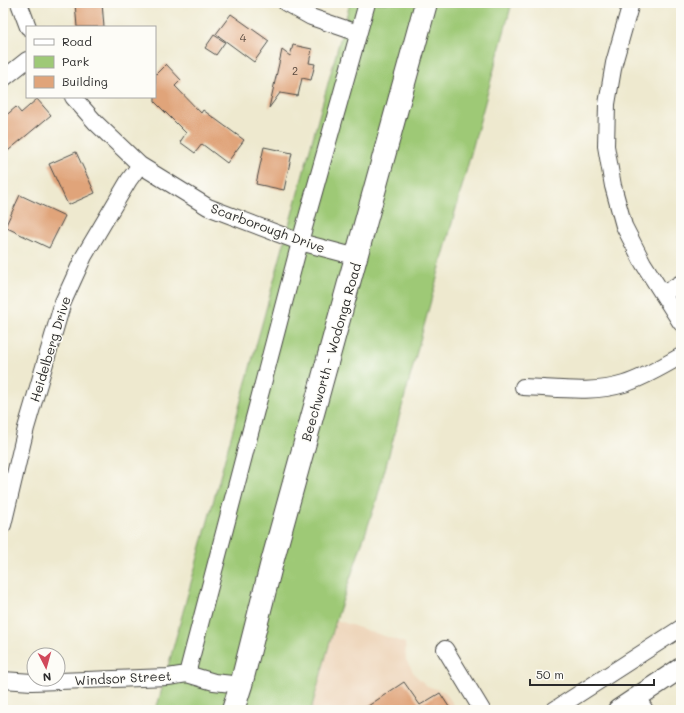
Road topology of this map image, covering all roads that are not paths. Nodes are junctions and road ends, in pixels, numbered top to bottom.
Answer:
1 (19, 3) edge
2 (286, 3) edge
3 (367, 3) edge
4 (426, 3) edge
5 (631, 3) edge
6 (28, 26) edge
7 (358, 33) junction
8 (26, 61) edge
9 (3, 79) edge
10 (75, 98) edge
11 (140, 165) junction
12 (300, 242) junction
13 (357, 257) junction
14 (681, 283) edge
15 (663, 294) junction
16 (681, 323) edge
17 (681, 356) edge
18 (523, 387) dead end
19 (3, 525) edge
20 (681, 628) edge
21 (445, 649) dead end
22 (681, 668) edge
23 (187, 674) junction
24 (3, 680) edge
25 (237, 702) edge
26 (641, 704) edge
27 (482, 710) edge
28 (554, 710) edge
29 (618, 710) edge

1 - 6 street
2 - 7 street
3 - 7 street
4 - 13 main road, Beechworth - Wodonga Road
5 - 15 street
7 - 12 street
8 - 9 street
10 - 11 street, Scarborough Drive
11 - 12 street, Scarborough Drive
11 - 19 street, Heidelberg Drive
12 - 13 street, Scarborough Drive
12 - 23 street
13 - 25 main road, Beechworth - Wodonga Road
14 - 15 street
15 - 16 street
17 - 18 street
20 - 28 street
21 - 27 street
22 - 26 street
23 - 24 street, Windsor Street
23 - 25 street, Windsor Street
26 - 29 street

